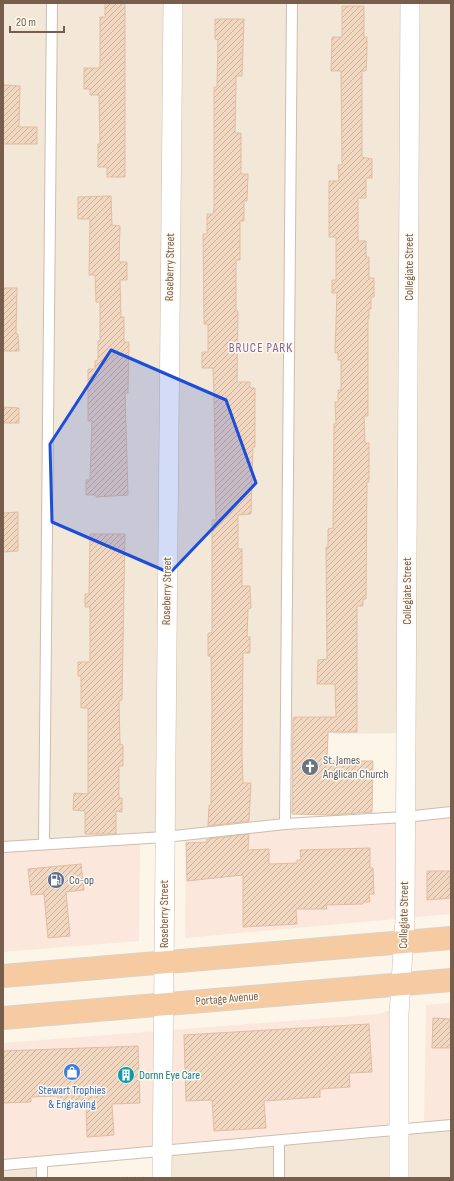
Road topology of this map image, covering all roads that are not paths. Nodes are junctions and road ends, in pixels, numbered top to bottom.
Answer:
1 (52, 3) edge
2 (173, 3) edge
3 (292, 3) edge
4 (410, 3) edge
5 (451, 812) edge
6 (405, 817) junction
7 (285, 824) junction
8 (165, 837) junction
9 (44, 843) junction
10 (3, 847) edge
11 (451, 938) edge
12 (404, 942) junction
13 (164, 962) junction
14 (3, 976) edge
15 (451, 980) edge
16 (401, 985) junction
17 (164, 1004) junction
18 (3, 1018) edge
19 (451, 1126) edge
20 (400, 1130) junction
21 (279, 1141) junction
22 (162, 1152) junction
23 (42, 1162) junction
24 (3, 1165) edge
25 (42, 1178) edge
26 (162, 1178) edge
27 (279, 1178) edge
28 (399, 1178) edge

1 - 9 lane
2 - 8 street, Roseberry Street
3 - 7 lane
4 - 6 street, Collegiate Street
5 - 6 lane
6 - 7 lane
6 - 12 street, Collegiate Street
7 - 8 lane
8 - 9 lane
8 - 13 street, Roseberry Street
9 - 10 lane
11 - 12 highway
12 - 13 highway
12 - 16 street, Collegiate Street
13 - 14 highway
13 - 17 street, Roseberry Street
15 - 16 highway, Portage Avenue
16 - 17 highway, Portage Avenue
16 - 20 street, Collegiate Street
17 - 18 highway, Portage Avenue
17 - 22 street, Roseberry Street
19 - 20 lane
20 - 21 lane
20 - 28 street, Collegiate Street
21 - 22 lane
21 - 27 lane
22 - 23 lane
22 - 26 street, Roseberry Street
23 - 24 lane
23 - 25 lane

